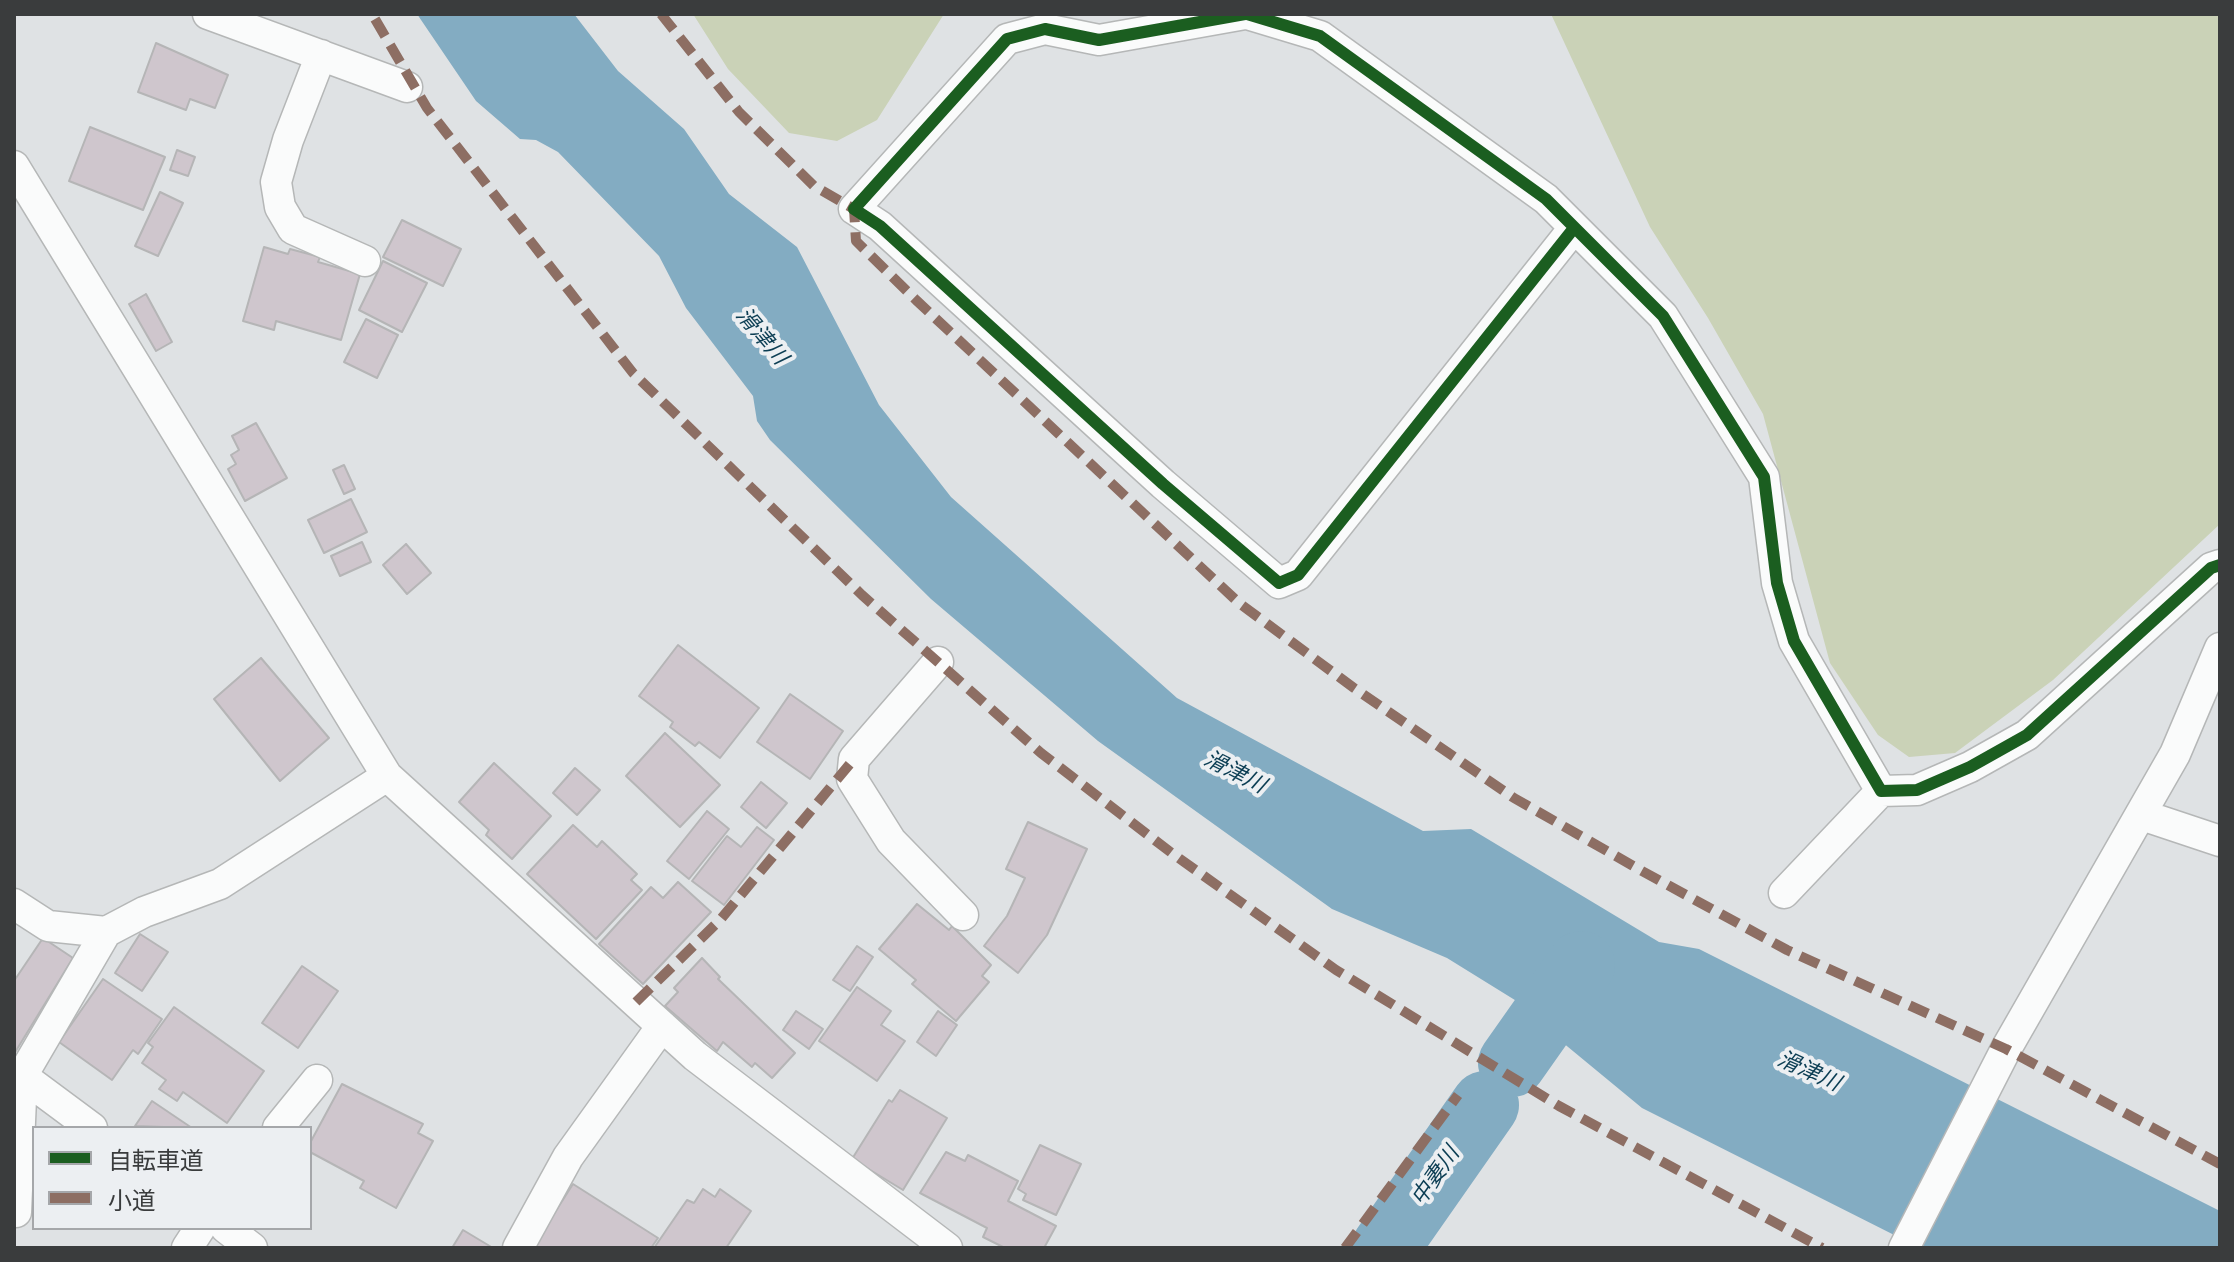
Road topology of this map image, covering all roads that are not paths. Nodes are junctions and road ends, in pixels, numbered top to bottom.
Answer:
1 (208, 14) edge
2 (1246, 14) edge
3 (321, 55) junction
4 (407, 87) dead end
5 (14, 166) edge
6 (1574, 228) junction
7 (365, 261) dead end
8 (2220, 565) edge
9 (2220, 648) edge
10 (938, 662) dead end
11 (387, 776) junction
12 (1881, 791) junction
13 (2142, 815) junction
14 (2220, 841) edge
15 (1784, 893) dead end
16 (14, 904) edge
17 (963, 915) dead end
18 (106, 932) junction
19 (662, 1026) junction
20 (18, 1075) edge
21 (317, 1080) dead end
22 (89, 1126) edge
23 (280, 1126) edge
24 (16, 1212) dead end
25 (199, 1230) edge
26 (229, 1230) edge
27 (187, 1248) edge
28 (252, 1248) edge
29 (518, 1248) edge
30 (947, 1248) edge
31 (1904, 1248) edge

1 - 3 street
2 - 6 street
2 - 6 street
3 - 4 street
3 - 7 street
5 - 11 street
6 - 12 street
8 - 12 street
9 - 13 street
10 - 17 street
11 - 18 street
11 - 19 street
12 - 15 street
13 - 14 street
13 - 31 street
16 - 18 street
18 - 20 street
19 - 29 street
19 - 30 street
20 - 22 street
20 - 24 street
21 - 23 street
25 - 27 street
26 - 28 street

